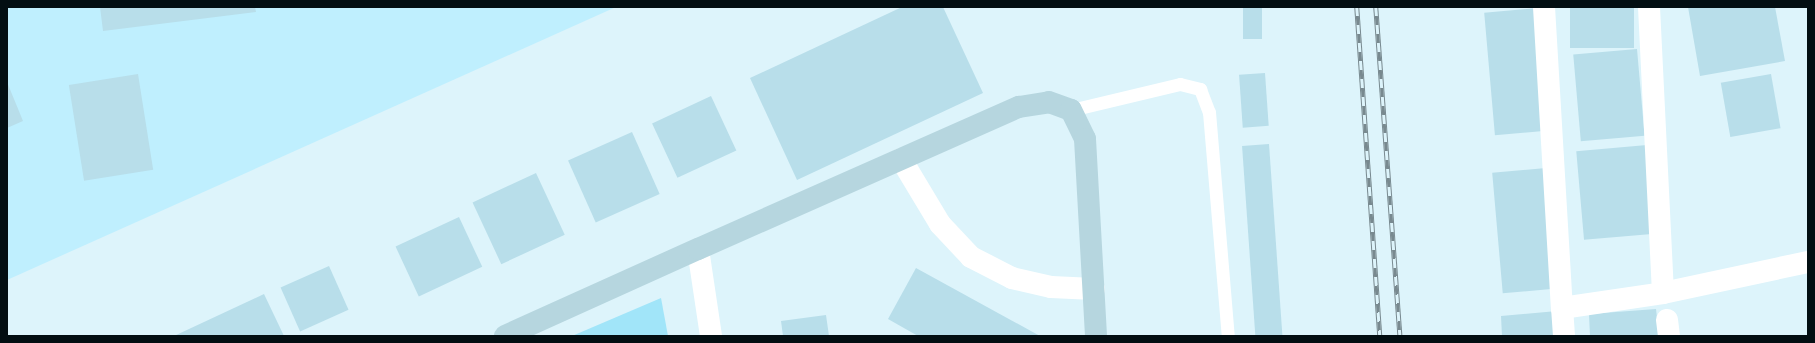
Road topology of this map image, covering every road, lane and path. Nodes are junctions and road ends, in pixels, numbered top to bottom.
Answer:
1 (1544, 7) edge
2 (1649, 7) edge
3 (1070, 110) junction
4 (902, 159) junction
5 (698, 248) junction
6 (1808, 262) edge
7 (1094, 290) junction
8 (1663, 293) junction
9 (1562, 308) junction
10 (505, 336) edge
11 (711, 336) edge
12 (1096, 336) edge
13 (1228, 336) edge
14 (1564, 336) edge

1 - 9 street
2 - 8 street
3 - 4 street
3 - 7 street
3 - 13 lane
4 - 5 street
4 - 7 street
5 - 10 street
5 - 11 street
6 - 8 street
7 - 12 street
8 - 9 street
9 - 14 street

